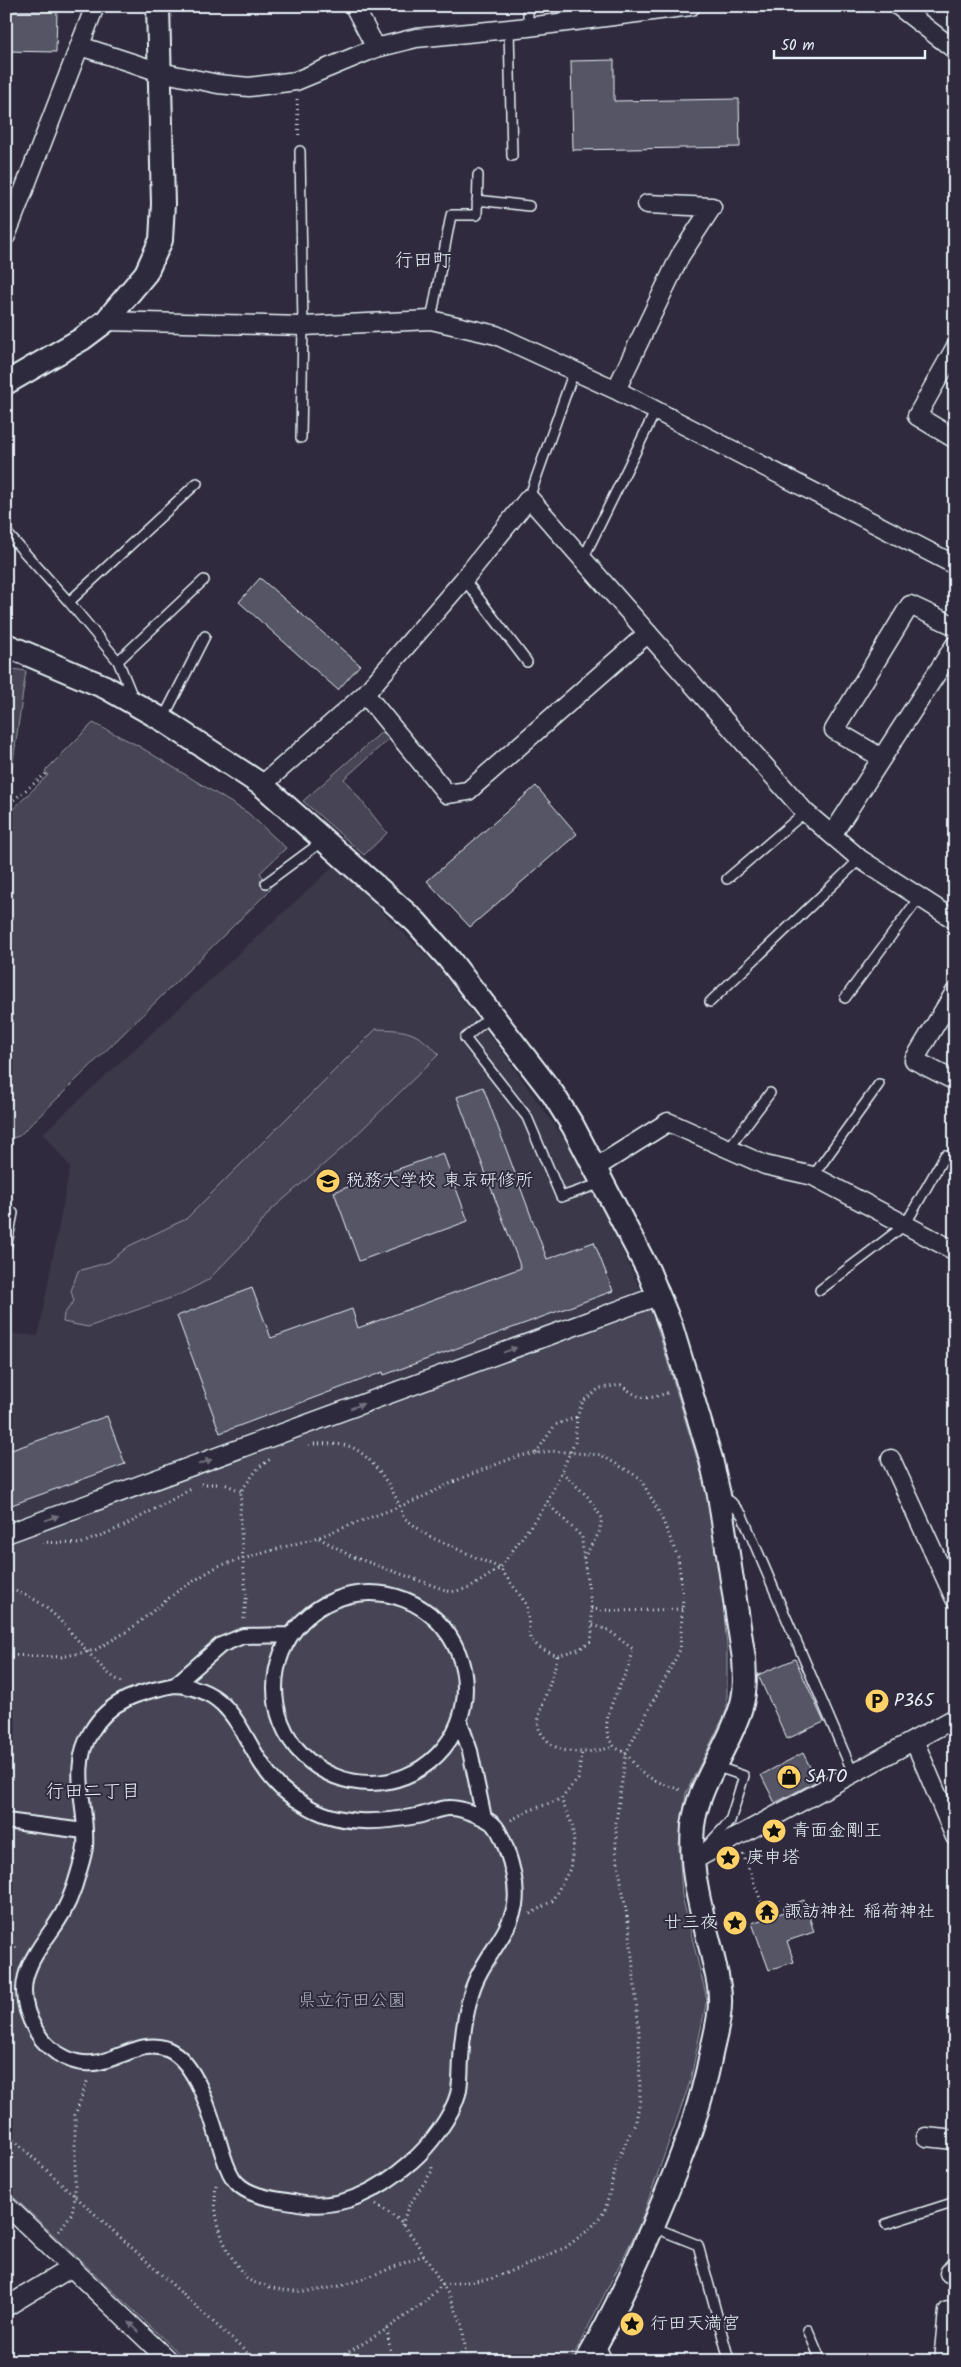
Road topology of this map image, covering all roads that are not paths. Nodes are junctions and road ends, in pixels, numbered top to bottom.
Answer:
1 (95, 6) edge
2 (158, 6) edge
3 (354, 6) edge
4 (528, 6) edge
5 (692, 6) edge
6 (898, 6) edge
7 (528, 27) junction
8 (508, 29) junction
9 (80, 46) junction
10 (376, 48) junction
11 (955, 50) edge
12 (160, 72) junction
13 (300, 151) road end
14 (512, 156) dead end
15 (478, 175) dead end
16 (477, 200) junction
17 (647, 204) dead end
18 (529, 206) dead end
19 (11, 207) edge
20 (6, 236) edge
21 (431, 320) junction
22 (106, 321) junction
23 (303, 326) junction
24 (955, 348) edge
25 (574, 371) junction
26 (6, 383) edge
27 (616, 390) junction
28 (656, 410) junction
29 (301, 438) dead end
30 (955, 439) edge
31 (198, 483) dead end
32 (528, 498) junction
33 (6, 532) edge
34 (583, 559) junction
35 (955, 565) edge
36 (464, 579) junction
37 (204, 580) dead end
38 (69, 602) junction
39 (955, 626) edge
40 (648, 634) junction
41 (205, 636) dead end
42 (6, 645) edge
43 (955, 645) edge
44 (118, 661) junction
45 (528, 662) dead end
46 (364, 694) junction
47 (135, 703) junction
48 (163, 720) junction
49 (882, 758) junction
50 (262, 786) junction
51 (805, 812) junction
52 (832, 835) junction
53 (324, 840) junction
54 (860, 859) junction
55 (727, 879) dead end
56 (266, 883) dead end
57 (919, 898) junction
58 (955, 920) edge
59 (955, 992) edge
60 (844, 998) dead end
61 (710, 1002) dead end
62 (492, 1014) junction
63 (955, 1081) edge
64 (878, 1084) dead end
65 (770, 1093) dead end
66 (728, 1149) junction
67 (945, 1156) dead end
68 (598, 1176) junction
69 (813, 1176) junction
70 (13, 1213) dead end
71 (905, 1225) junction
72 (6, 1248) edge
73 (955, 1251) edge
74 (820, 1290) dead end
75 (660, 1295) junction
76 (891, 1459) dead end
77 (719, 1495) junction
78 (6, 1534) edge
79 (955, 1599) edge
80 (291, 1635) junction
81 (175, 1685) junction
82 (955, 1718) edge
83 (460, 1722) junction
84 (914, 1740) junction
85 (715, 1766) junction
86 (853, 1773) junction
87 (484, 1818) junction
88 (6, 1821) edge
89 (84, 1831) junction
90 (955, 1837) edge
91 (694, 1860) junction
92 (926, 2137) dead end
93 (955, 2140) edge
94 (955, 2199) edge
95 (6, 2205) edge
96 (886, 2224) dead end
97 (653, 2227) junction
98 (72, 2267) junction
99 (6, 2307) edge
100 (948, 2312) dead end
101 (808, 2330) dead end
102 (603, 2351) edge
103 (728, 2356) dead end
104 (169, 2361) edge
105 (587, 2361) edge
106 (820, 2361) edge
107 (943, 2361) edge

1 - 9 street
2 - 12 street
3 - 10 street
4 - 7 lane
5 - 7 street
6 - 11 street
7 - 8 street
8 - 10 street
8 - 14 lane
9 - 12 street
9 - 19 street
10 - 12 street
12 - 22 street
13 - 23 lane
15 - 16 lane
16 - 18 lane
16 - 21 lane
17 - 27 street
19 - 20 street
21 - 23 street
21 - 25 street
22 - 23 street
22 - 26 street
23 - 29 lane
24 - 30 street
25 - 27 street
25 - 32 lane
27 - 28 street
28 - 34 lane
28 - 35 street
31 - 38 lane
32 - 34 street
32 - 36 street
33 - 38 lane
34 - 40 street
36 - 45 lane
36 - 46 street
37 - 44 lane
38 - 44 lane
39 - 49 street
40 - 46 street
40 - 51 street
41 - 48 lane
42 - 47 street
43 - 49 street
44 - 47 lane
46 - 50 street
47 - 48 street
48 - 50 street
49 - 52 street
50 - 53 street
51 - 52 street
51 - 55 lane
52 - 54 street
53 - 56 lane
53 - 62 street
54 - 57 street
54 - 61 lane
57 - 58 street
57 - 60 lane
59 - 63 street
62 - 68 street
62 - 68 lane
64 - 69 lane
65 - 66 lane
66 - 68 street
66 - 69 street
67 - 71 lane
68 - 75 street
69 - 71 street
70 - 72 lane
71 - 73 street
71 - 74 lane
75 - 77 street
78 -> 75 street
76 - 79 street
77 - 85 street
77 - 86 lane
80 - 81 street
80 - 83 street
80 - 83 street
81 - 87 street
81 - 89 street
82 - 84 street
83 - 87 street
84 - 86 street
84 - 90 street
85 - 91 street
85 - 91 lane
86 - 91 street
87 - 89 street
88 - 89 street
91 - 97 street
92 - 93 street
94 - 96 lane
95 - 98 street
97 - 102 street
97 - 103 lane
98 - 99 street
104 -> 98 street
100 - 107 street
101 - 106 lane
102 - 105 street

